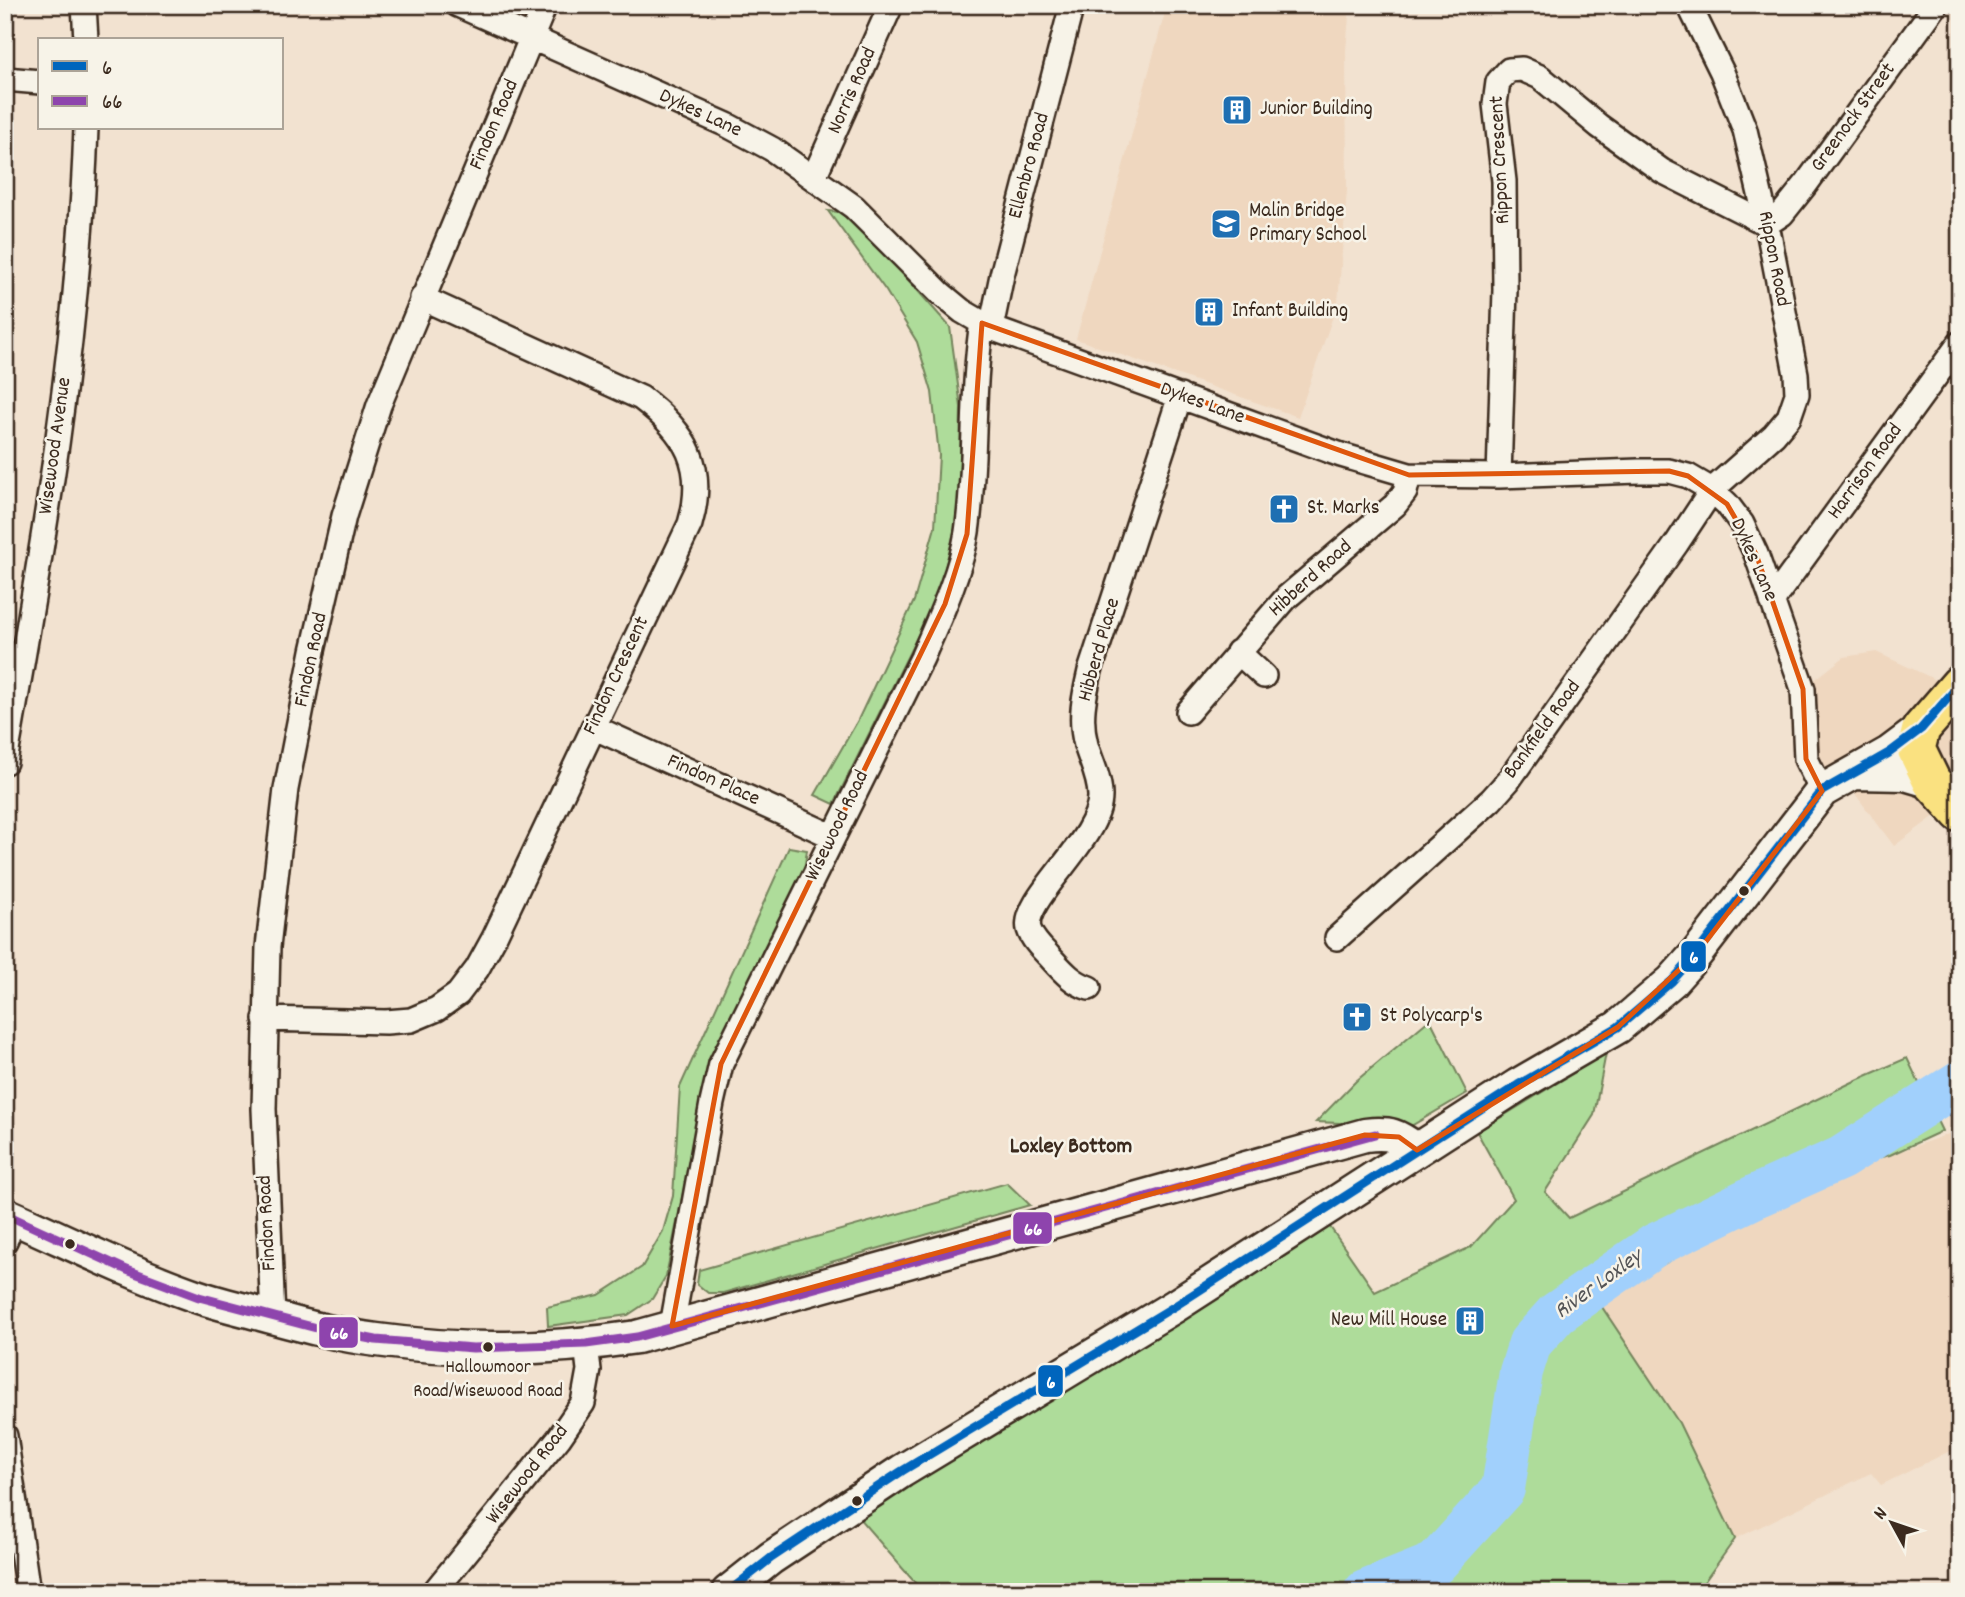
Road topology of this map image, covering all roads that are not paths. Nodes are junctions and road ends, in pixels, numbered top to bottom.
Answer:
1 (84, 5) edge
2 (458, 5) edge
3 (545, 5) edge
4 (891, 5) edge
5 (1072, 5) edge
6 (1689, 5) edge
7 (1936, 5) edge
8 (531, 37) junction
9 (86, 38) edge
10 (5, 79) edge
11 (38, 82) edge
12 (86, 130) edge
13 (814, 177) junction
14 (1767, 224) junction
15 (422, 298) junction
16 (987, 326) junction
17 (1960, 343) edge
18 (1180, 396) junction
19 (1409, 475) junction
20 (1499, 476) junction
21 (1712, 490) junction
22 (1772, 601) junction
23 (1238, 652) junction
24 (1264, 676) dead end
25 (1960, 684) edge
26 (1188, 712) dead end
27 (593, 727) junction
28 (1921, 729) junction
29 (5, 762) edge
30 (1853, 773) junction
31 (1932, 782) junction
32 (1822, 791) junction
33 (1960, 813) edge
34 (832, 836) junction
35 (1337, 938) dead end
36 (1089, 988) dead end
37 (265, 1019) junction
38 (1417, 1150) junction
39 (9, 1224) edge
40 (273, 1318) junction
41 (673, 1326) junction
42 (586, 1344) junction
43 (5, 1436) edge
44 (28, 1592) edge
45 (434, 1592) edge
46 (728, 1592) edge

1 - 9 street
2 - 8 street, Dykes Lane
3 - 8 street, Findon Road
4 - 13 street, Norris Road
5 - 16 street, Ellenbro Road
6 - 14 street, Rippon Road
7 - 14 street, Greenock Street
8 - 13 street, Dykes Lane
8 - 15 street, Findon Road
10 - 11 street
12 - 29 street, Wisewood Avenue
13 - 16 street, Dykes Lane
14 - 20 street, Rippon Crescent
14 - 21 street, Rippon Road
15 - 27 street, Findon Crescent
15 - 37 street, Findon Road
16 - 18 street, Dykes Lane
16 - 34 street, Wisewood Road
17 - 22 street, Harrison Road
18 - 19 street, Dykes Lane
18 - 36 street, Hibberd Place
19 - 20 street, Dykes Lane
19 - 23 street, Hibberd Road
20 - 21 street, Dykes Lane
21 - 22 street, Dykes Lane
21 - 35 street, Bankfield Road
22 - 32 street, Dykes Lane
23 - 24 street
23 - 26 street, Hibberd Road
25 - 28 main road
27 - 34 street, Findon Place
27 - 37 street, Findon Crescent
28 - 30 main road
28 - 31 main road
30 - 31 main road
30 - 32 main road
31 - 33 main road
32 - 38 main road
34 - 41 street, Wisewood Road
37 - 40 street, Findon Road
38 - 41 main road
38 - 46 main road
39 - 40 main road
40 - 42 main road
41 - 42 main road
42 - 45 street, Wisewood Road
43 - 44 street

